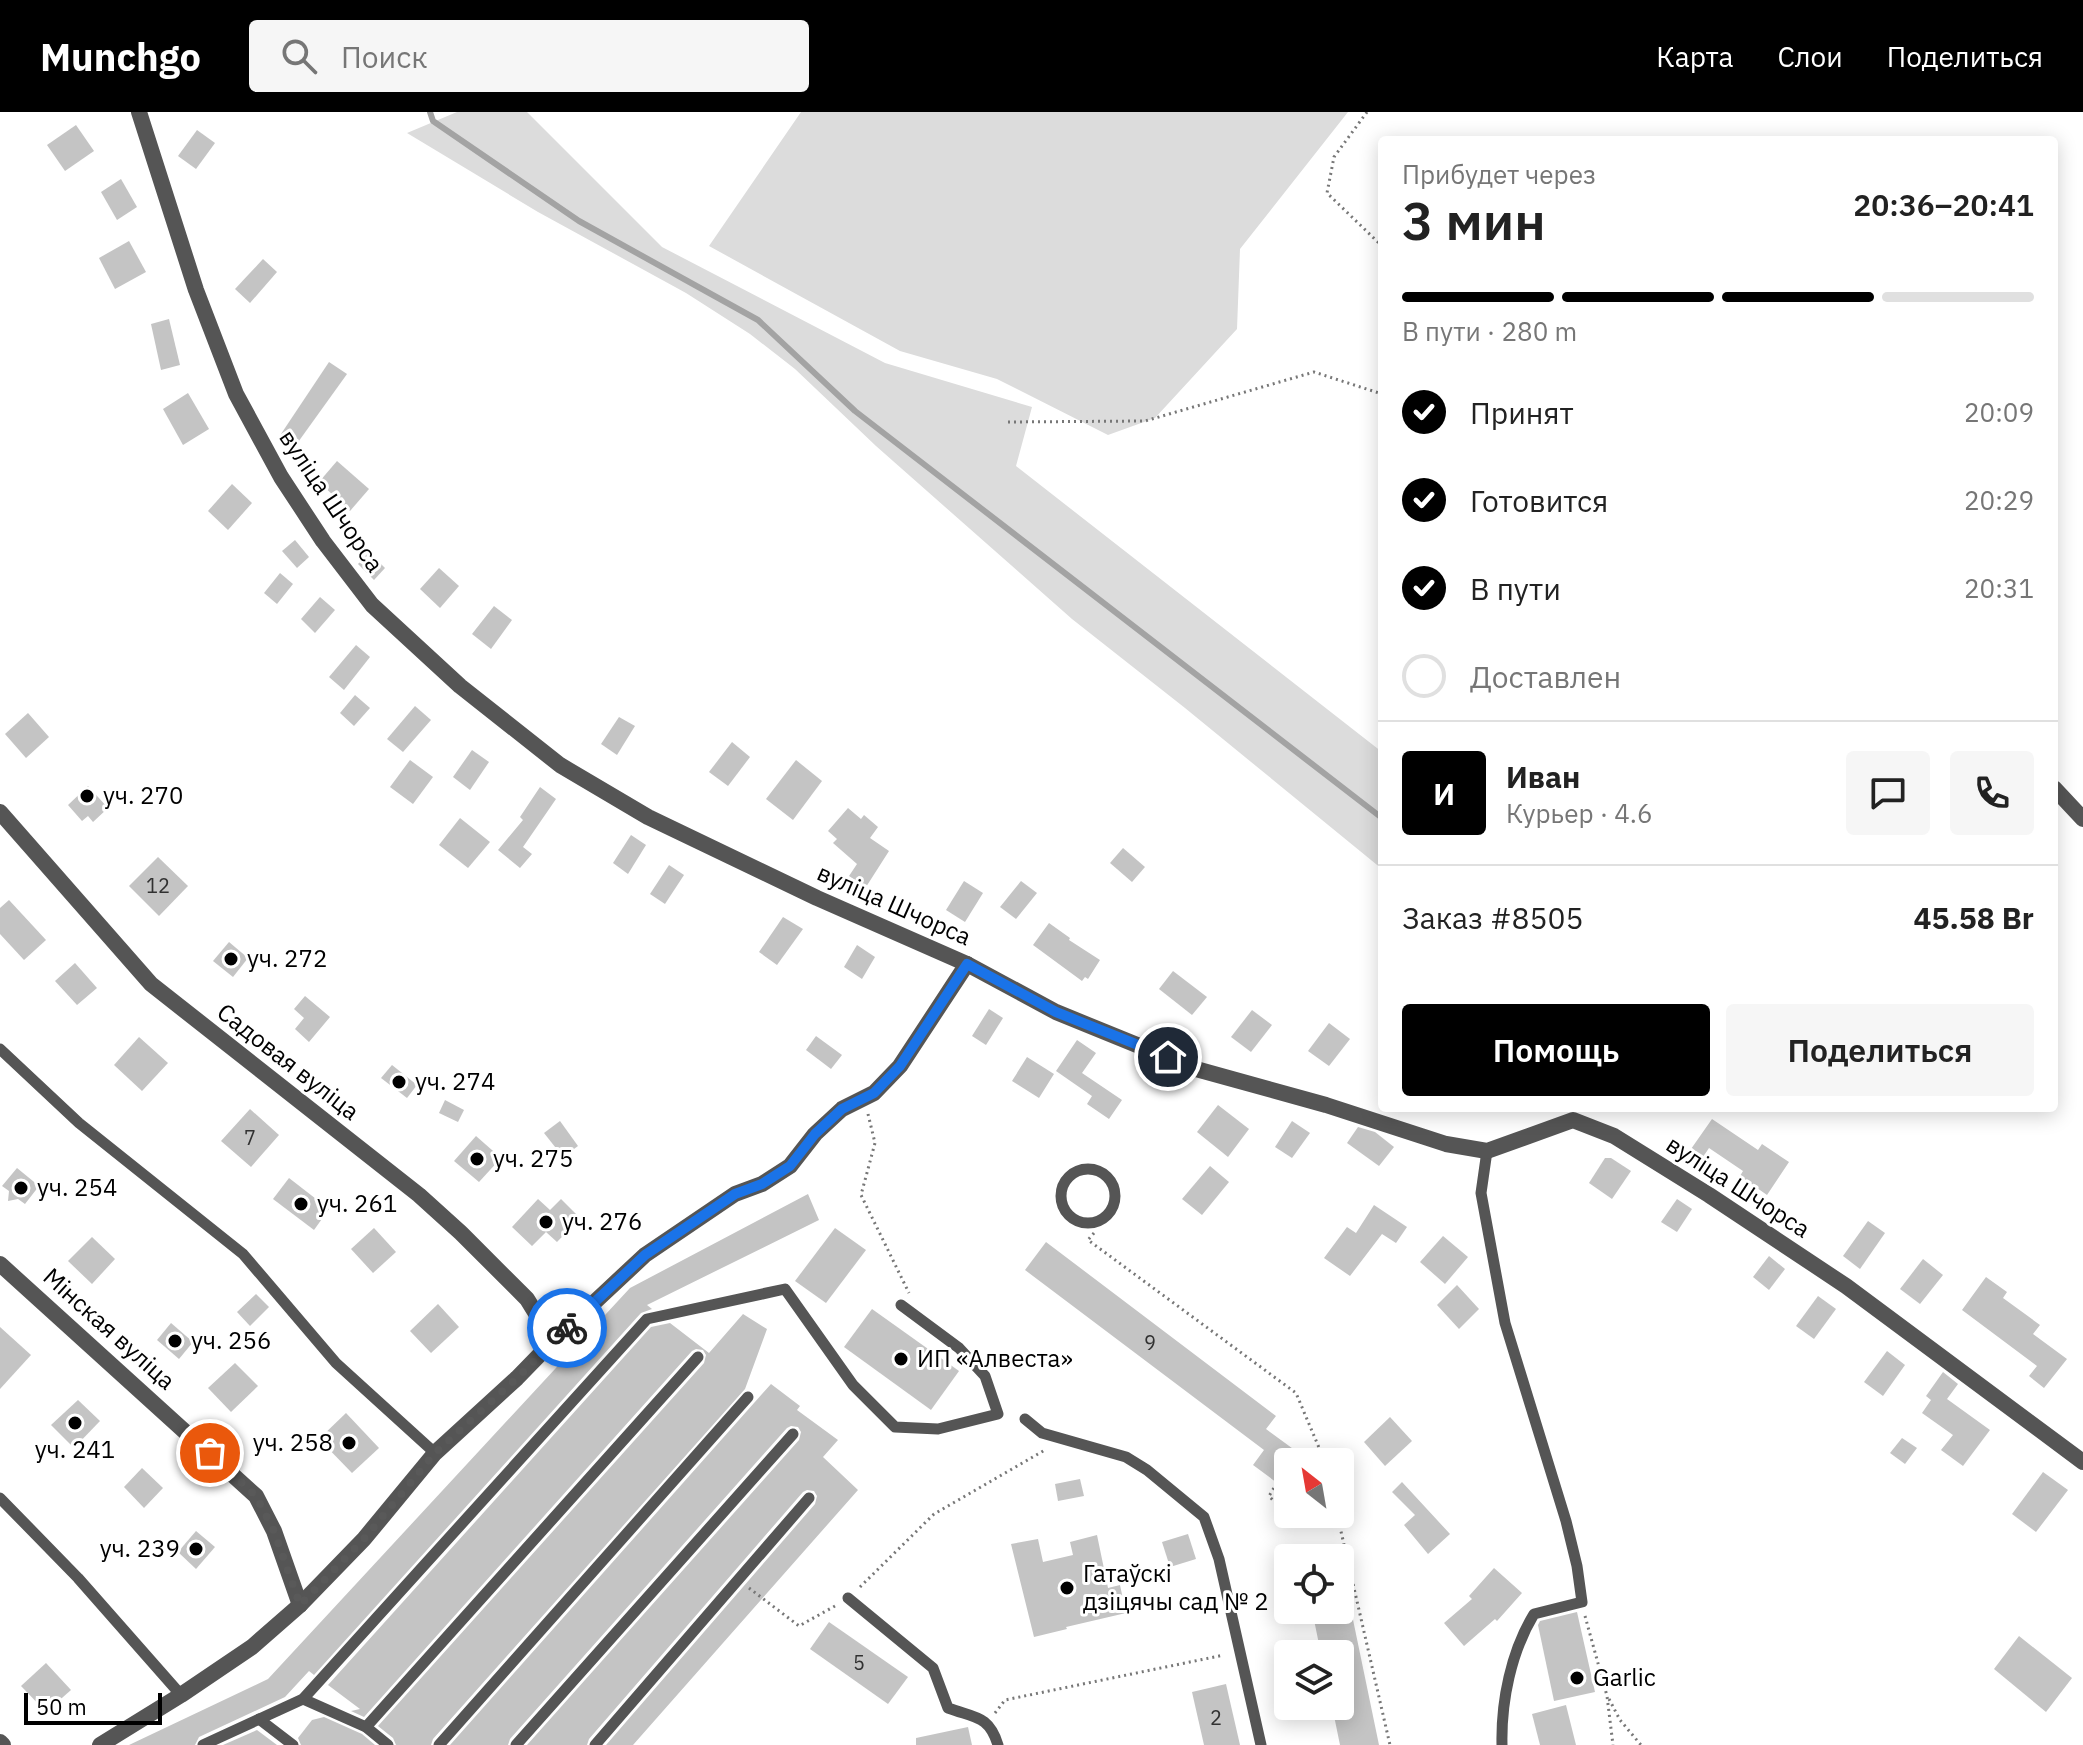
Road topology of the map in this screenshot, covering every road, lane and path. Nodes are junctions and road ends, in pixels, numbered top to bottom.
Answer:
1 (139, 112) edge
2 (1367, 112) edge
3 (1378, 242) edge
4 (1378, 393) edge
5 (1008, 422) dead end
6 (2058, 792) edge
7 (0, 812) edge
8 (2083, 819) edge
9 (967, 964) junction
10 (0, 1049) edge
11 (864, 1098) junction
12 (1578, 1114) edge
13 (1487, 1151) junction
14 (1067, 1213) joint
15 (1094, 1233) dead end
16 (0, 1264) edge
17 (909, 1293) dead end
18 (901, 1305) dead end
19 (553, 1341) junction
20 (698, 1357) dead end
21 (748, 1397) dead end
22 (1025, 1419) dead end
23 (793, 1434) dead end
24 (1063, 1439) junction
25 (1318, 1448) edge
26 (435, 1453) junction
27 (2083, 1462) edge
28 (0, 1498) edge
29 (809, 1498) dead end
30 (1340, 1528) edge
31 (740, 1581) junction
32 (848, 1598) junction
33 (1582, 1602) junction
34 (300, 1605) junction
35 (1241, 1651) junction
36 (181, 1695) junction
37 (1607, 1696) junction
38 (303, 1699) junction
39 (259, 1719) junction
40 (989, 1723) junction
41 (366, 1727) junction
42 (100, 1745) edge
43 (203, 1745) edge
44 (293, 1745) edge
45 (388, 1745) edge
46 (439, 1745) edge
47 (516, 1745) edge
48 (595, 1745) edge
49 (998, 1745) edge
50 (1261, 1745) edge
51 (1390, 1745) edge
52 (1502, 1745) edge
53 (1613, 1745) edge
54 (1641, 1745) edge

1 - 9 street, вуліца Шчорса
2 - 3 path
4 - 5 path
6 - 8 street
7 - 19 street, Садовая вуліца
9 - 11 street
9 - 13 street, вуліца Шчорса
10 - 26 lane
11 - 17 path
11 - 19 street
12 - 13 street, вуліца Шчорса
12 - 27 street, вуліца Шчорса
13 - 33 lane
14 - 14 lane
15 - 25 path
16 - 34 street, Мінская вуліца
18 - 38 lane
19 - 26 street
20 - 41 lane
21 - 46 lane
22 - 24 lane
23 - 47 lane
24 - 32 path
24 - 35 lane
26 - 34 street
28 - 36 lane
29 - 31 lane
30 - 51 path
31 - 32 path
31 - 48 lane
32 - 40 lane
33 - 37 path
33 - 52 lane
34 - 36 street
35 - 40 path
35 - 50 lane
36 - 42 street
37 - 53 path
37 - 54 path
38 - 39 lane
38 - 41 lane
39 - 43 lane
39 - 44 lane
40 - 49 lane
41 - 45 lane

